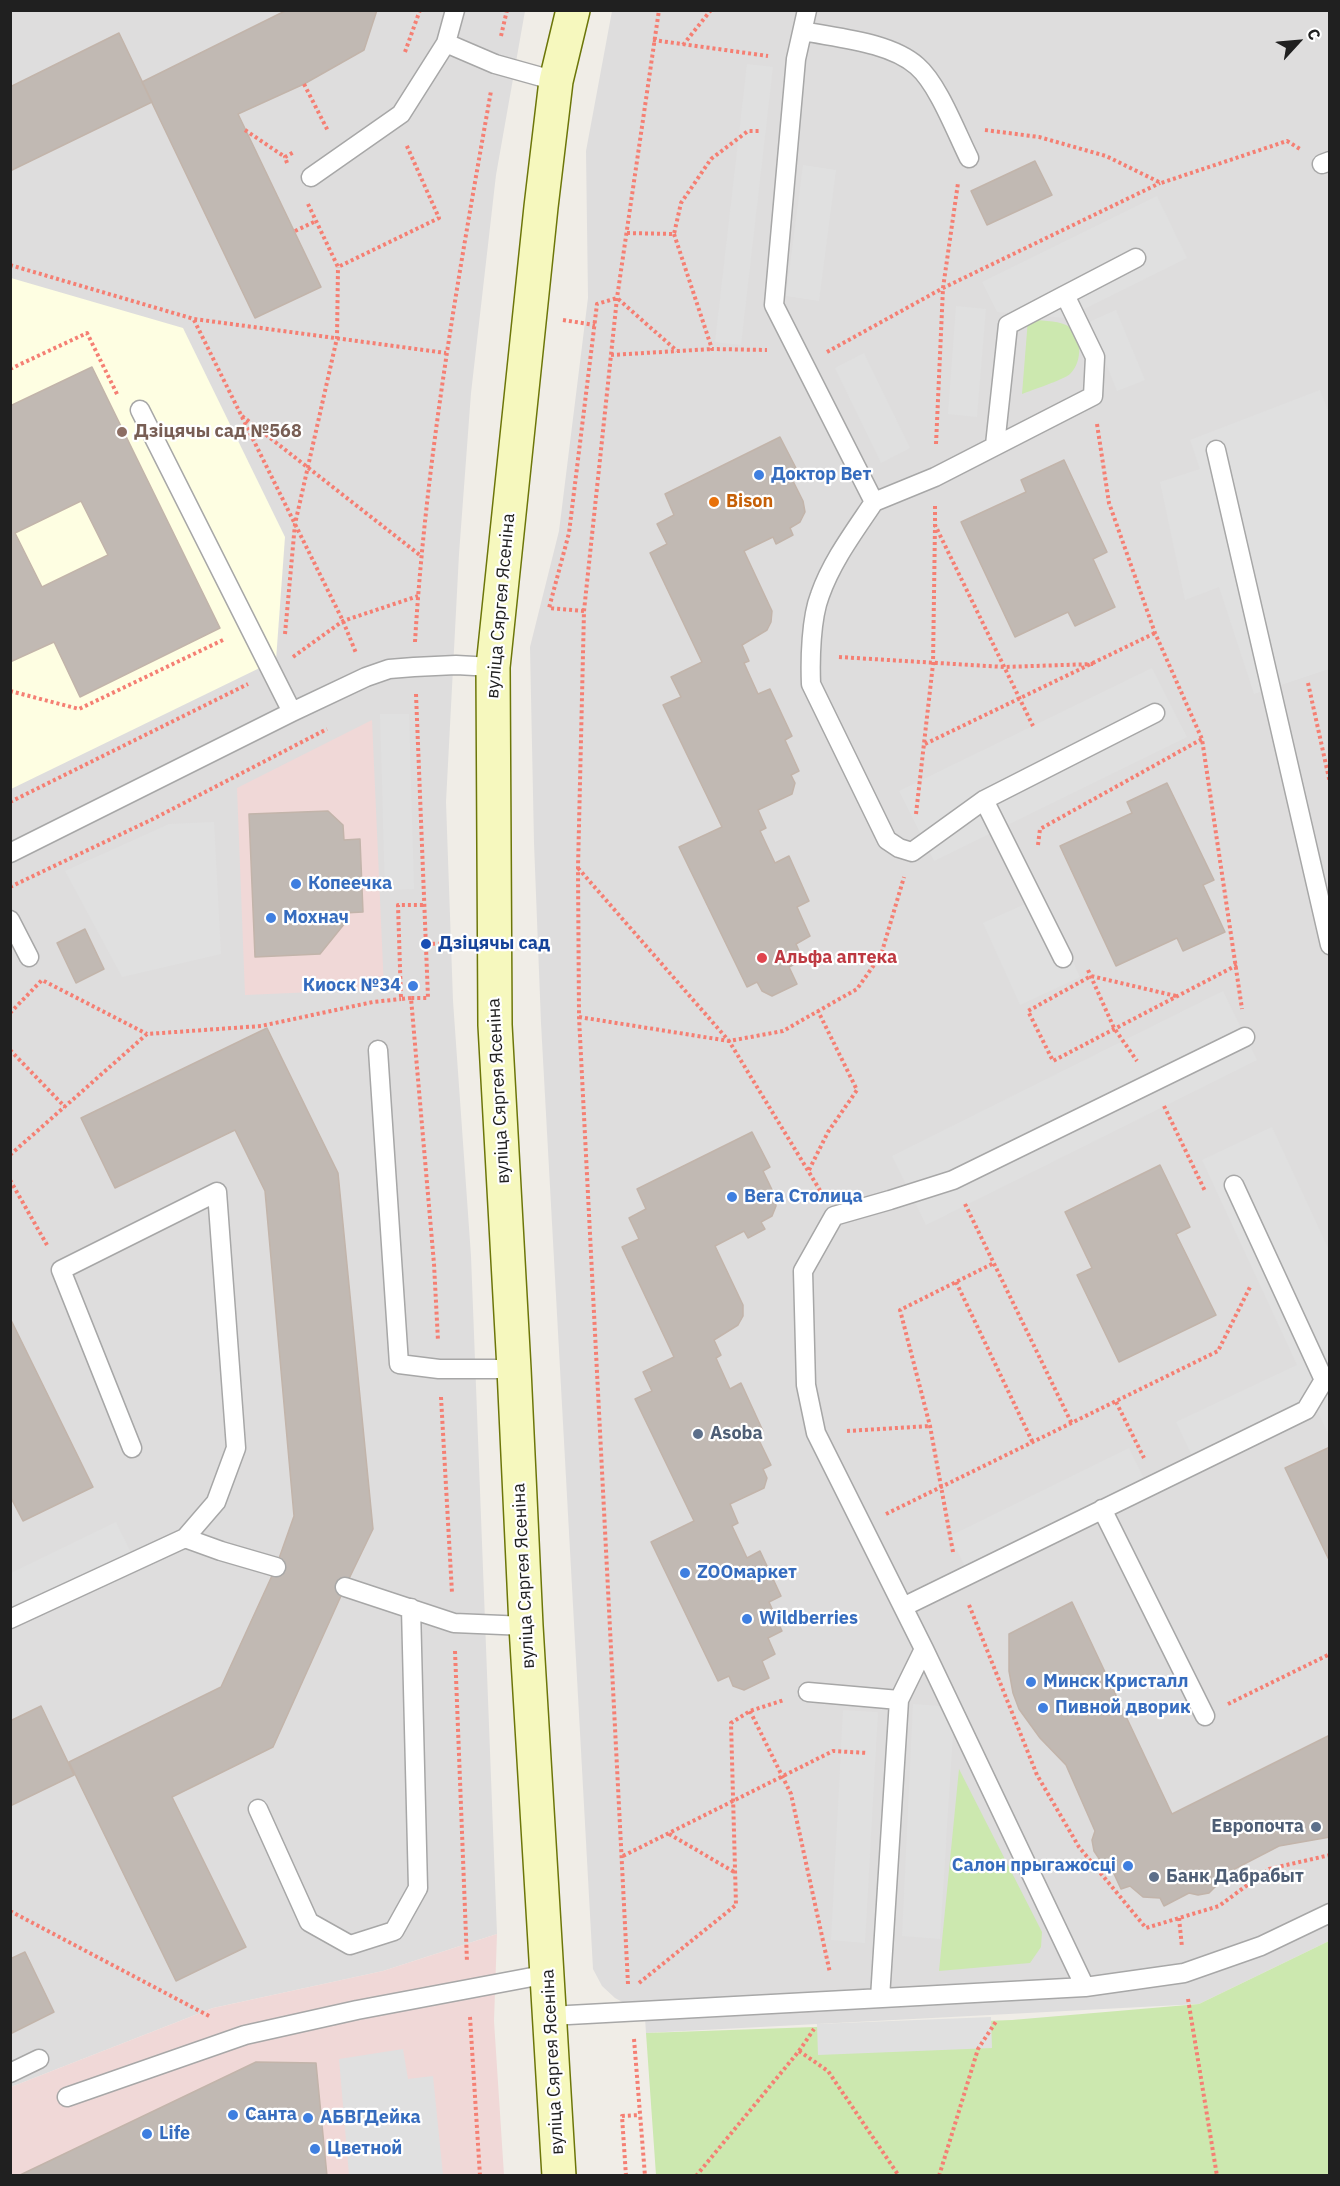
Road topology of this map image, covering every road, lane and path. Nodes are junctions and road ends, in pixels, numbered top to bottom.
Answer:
1 (414, 10) edge
2 (455, 10) edge
3 (507, 10) edge
4 (573, 10) edge
5 (659, 10) edge
6 (711, 10) edge
7 (807, 10) edge
8 (419, 13) dead end
9 (803, 31) junction
10 (653, 40) junction
11 (446, 43) junction
12 (683, 45) junction
13 (796, 59) junction
14 (495, 64) junction
15 (556, 81) junction
16 (304, 84) dead end
17 (979, 129) dead end
18 (245, 130) dead end
19 (791, 131) junction
20 (329, 134) dead end
21 (285, 157) dead end
22 (969, 158) dead end
23 (1325, 162) edge
24 (311, 177) dead end
25 (1161, 183) junction
26 (316, 221) dead end
27 (295, 231) dead end
28 (627, 233) junction
29 (674, 234) junction
30 (1136, 258) dead end
31 (10, 265) edge
32 (338, 267) dead end
33 (1065, 295) junction
34 (616, 298) junction
35 (194, 319) junction
36 (337, 338) junction
37 (712, 349) junction
38 (772, 350) dead end
39 (678, 351) junction
40 (446, 353) junction
41 (611, 355) junction
42 (805, 364) junction
43 (10, 369) edge
44 (131, 408) joint
45 (242, 416) junction
46 (994, 445) junction
47 (1216, 450) dead end
48 (308, 467) junction
49 (874, 502) junction
50 (295, 524) junction
51 (935, 525) dead end
52 (421, 556) junction
53 (418, 596) junction
54 (584, 611) junction
55 (343, 621) junction
56 (1155, 633) dead end
57 (226, 639) dead end
58 (810, 655) junction
59 (933, 664) junction
60 (1092, 664) junction
61 (414, 667) junction
62 (493, 667) junction
63 (277, 669) junction
64 (366, 677) junction
65 (1308, 683) dead end
66 (10, 691) edge
67 (408, 697) dead end
68 (416, 697) junction
69 (1019, 699) junction
70 (292, 712) junction
71 (1155, 713) dead end
72 (1033, 726) dead end
73 (328, 728) dead end
74 (1202, 739) dead end
75 (924, 744) junction
76 (1329, 783) edge
77 (984, 800) junction
78 (10, 802) edge
79 (912, 852) junction
80 (1038, 852) dead end
81 (10, 853) edge
82 (578, 868) junction
83 (10, 887) edge
84 (425, 905) junction
85 (10, 920) edge
86 (1329, 945) edge
87 (29, 957) dead end
88 (1063, 958) dead end
89 (1237, 964) dead end
90 (1086, 966) dead end
91 (1091, 976) junction
92 (1176, 996) junction
93 (411, 998) junction
94 (401, 999) junction
95 (818, 1011) junction
96 (10, 1013) edge
97 (579, 1017) junction
98 (1114, 1028) junction
99 (147, 1034) junction
100 (1245, 1037) dead end
101 (729, 1041) junction
102 (10, 1050) edge
103 (378, 1050) dead end
104 (1152, 1083) junction
105 (65, 1107) junction
106 (10, 1155) edge
107 (809, 1170) junction
108 (953, 1179) junction
109 (10, 1180) edge
110 (1234, 1185) dead end
111 (1208, 1197) dead end
112 (834, 1216) junction
113 (994, 1263) junction
114 (61, 1269) junction
115 (956, 1282) junction
116 (1251, 1286) dead end
117 (439, 1369) junction
118 (514, 1369) junction
119 (1116, 1402) junction
120 (1072, 1424) junction
121 (930, 1426) junction
122 (816, 1433) junction
123 (1033, 1443) junction
124 (132, 1448) dead end
125 (1157, 1482) junction
126 (940, 1488) junction
127 (1102, 1509) junction
128 (864, 1525) junction
129 (185, 1538) junction
130 (276, 1567) dead end
131 (959, 1580) junction
132 (345, 1587) dead end
133 (903, 1607) junction
134 (411, 1608) junction
135 (10, 1619) edge
136 (454, 1623) junction
137 (526, 1626) junction
138 (924, 1649) junction
139 (1329, 1654) edge
140 (808, 1692) joint
141 (899, 1700) junction
142 (750, 1711) junction
143 (1205, 1716) joint
144 (895, 1755) junction
145 (783, 1777) junction
146 (734, 1801) junction
147 (258, 1809) dead end
148 (668, 1834) junction
149 (1329, 1855) edge
150 (623, 1856) junction
151 (736, 1873) junction
152 (10, 1911) edge
153 (1329, 1912) edge
154 (1184, 1973) junction
155 (548, 1974) junction
156 (830, 1974) dead end
157 (1085, 1987) junction
158 (468, 1988) junction
159 (1015, 1991) junction
160 (880, 1998) junction
161 (832, 2001) junction
162 (632, 2010) junction
163 (550, 2016) junction
164 (245, 2035) junction
165 (799, 2051) junction
166 (39, 2059) dead end
167 (10, 2073) edge
168 (67, 2097) dead end
169 (640, 2115) junction
170 (480, 2175) edge
171 (559, 2175) edge
172 (626, 2175) edge
173 (645, 2175) edge
174 (696, 2175) edge
175 (899, 2175) edge
176 (939, 2175) edge
177 (1217, 2175) edge

1 - 8 path
2 - 11 lane
3 - 14 path
4 - 15 main road, вуліца Сяргея Ясеніна
5 - 10 path
6 - 12 path
7 - 9 lane
9 - 13 lane
9 - 22 lane
10 - 12 path
10 - 28 path
11 - 14 lane
11 - 24 lane
12 - 13 path
13 - 19 lane
14 - 15 lane
14 - 40 path
15 - 62 main road, вуліца Сяргея Ясеніна
16 - 20 path
17 - 25 path
18 - 21 path
19 - 29 path
19 - 42 lane
23 - 25 path
25 - 42 path
26 - 27 path
28 - 29 path
28 - 34 path
29 - 37 path
30 - 33 lane
31 - 35 path
32 - 36 path
33 - 46 lane
33 - 46 lane
34 - 39 path
34 - 41 path
34 - 54 path
35 - 36 path
35 - 45 path
36 - 40 path
36 - 48 path
37 - 38 path
37 - 39 path
39 - 41 path
40 - 52 path
41 - 54 path
42 - 49 lane
43 - 44 path
44 - 63 lane
45 - 48 path
45 - 50 path
46 - 49 lane
47 - 86 lane
48 - 50 path
48 - 52 path
49 - 58 lane
50 - 55 path
50 - 63 path
51 - 59 path
52 - 53 path
53 - 55 path
53 - 61 path
54 - 82 path
55 - 63 path
55 - 64 path
56 - 60 path
57 - 66 path
58 - 59 path
58 - 79 lane
59 - 60 path
59 - 75 path
60 - 69 path
61 - 62 lane
61 - 64 lane
61 - 68 path
62 - 118 main road, вуліца Сяргея Ясеніна
63 - 70 lane
63 - 78 path
64 - 70 lane
65 - 76 path
67 - 68 path
68 - 84 path
69 - 72 path
69 - 75 path
70 - 81 lane
71 - 77 lane
73 - 83 path
74 - 80 path
75 - 79 path
77 - 79 lane
77 - 88 lane
79 - 95 path
82 - 97 path
82 - 101 path
84 - 93 path
84 - 94 path
85 - 87 lane
89 - 92 path
90 - 91 path
91 - 92 path
91 - 98 path
91 - 98 path
92 - 98 path
93 - 94 path
93 - 117 path
94 - 99 path
95 - 101 path
95 - 107 path
96 - 99 path
97 - 101 path
97 - 150 path
98 - 104 path
99 - 105 path
100 - 104 lane
101 - 107 path
102 - 105 path
103 - 117 lane
104 - 108 lane
104 - 111 path
105 - 106 path
107 - 112 path
108 - 112 lane
108 - 113 path
109 - 114 path
110 - 125 lane
112 - 122 lane
113 - 115 path
113 - 120 path
114 - 124 lane
114 - 129 lane
115 - 121 path
115 - 123 path
116 - 119 path
117 - 118 lane
117 - 136 path
118 - 137 main road, вуліца Сяргея Ясеніна
119 - 120 path
119 - 125 path
120 - 123 path
121 - 122 path
121 - 126 path
122 - 128 lane
123 - 126 path
125 - 127 lane
126 - 128 path
126 - 131 path
127 - 131 lane
127 - 143 lane
128 - 133 lane
129 - 130 lane
129 - 135 lane
131 - 133 lane
131 - 149 path
132 - 134 lane
133 - 138 lane
134 - 136 lane
134 - 147 lane
136 - 137 lane
136 - 158 path
137 - 155 main road, вуліца Сяргея Ясеніна
138 - 141 lane
138 - 157 lane
139 - 143 path
140 - 141 lane
140 - 142 path
141 - 144 lane
142 - 145 path
142 - 146 path
144 - 145 path
144 - 160 lane
145 - 146 path
145 - 156 path
146 - 148 path
146 - 151 path
148 - 150 path
148 - 151 path
150 - 151 path
152 - 164 path
153 - 154 lane
154 - 157 lane
154 - 177 path
155 - 158 lane
155 - 163 main road, вуліца Сяргея Ясеніна
157 - 159 lane
158 - 164 lane
158 - 170 path
159 - 160 lane
159 - 176 path
160 - 161 lane
161 - 162 lane
161 - 165 path
162 - 163 lane
162 - 169 path
163 - 171 main road, вуліца Сяргея Ясеніна
164 - 168 lane
165 - 174 path
165 - 175 path
166 - 167 lane
169 - 172 path
169 - 173 path

